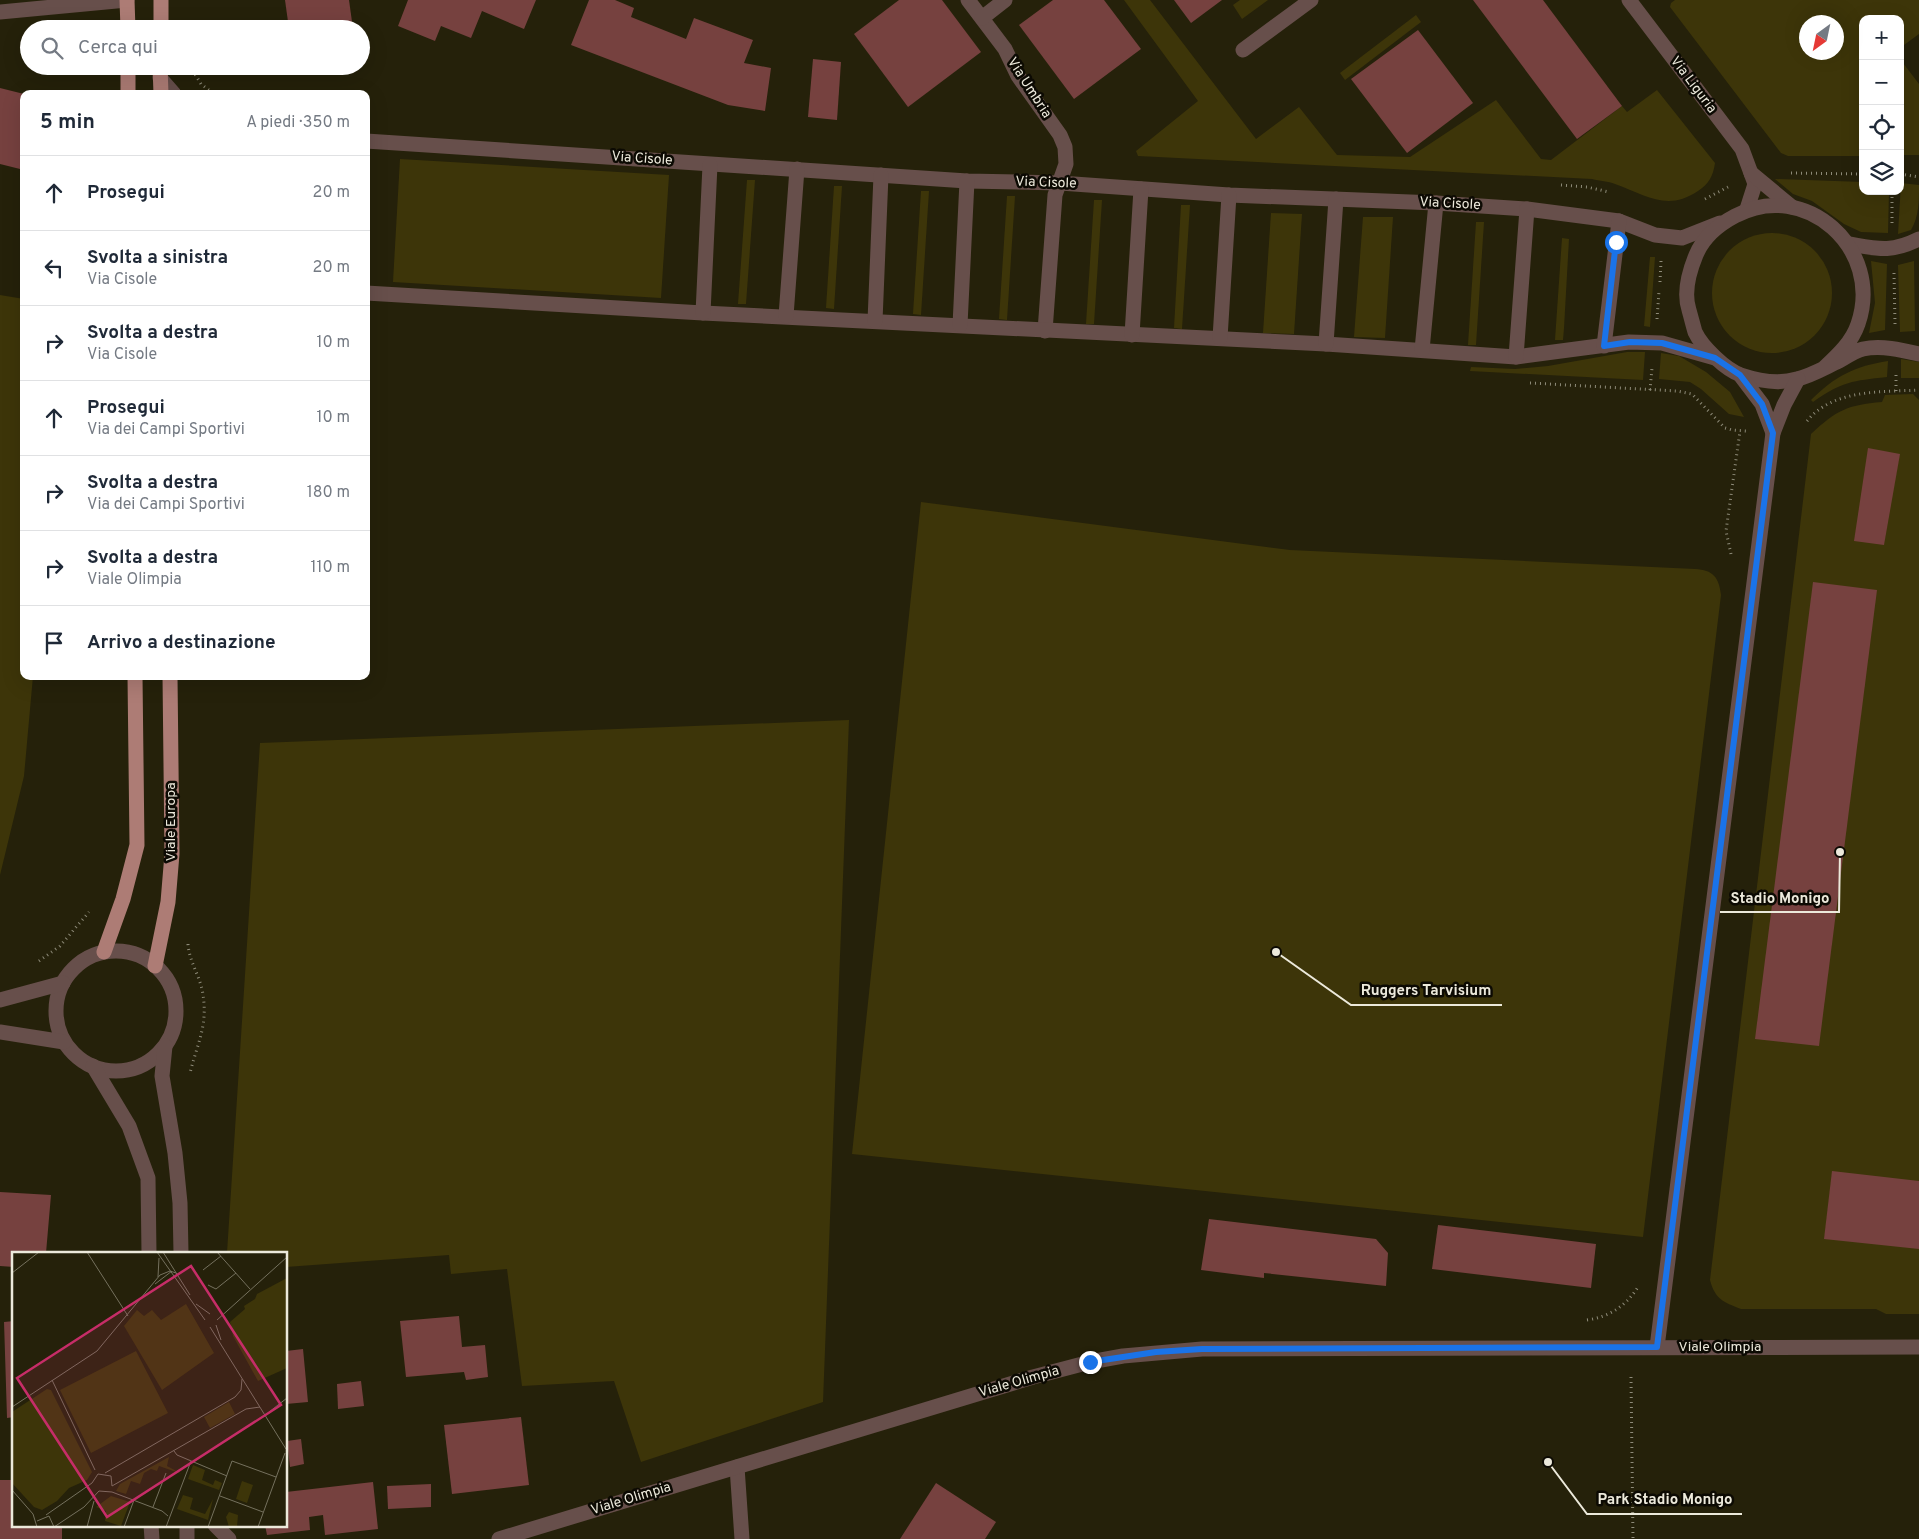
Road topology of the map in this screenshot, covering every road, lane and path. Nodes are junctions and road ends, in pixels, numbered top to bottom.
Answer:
1 (127, 0) edge
2 (161, 0) edge
3 (968, 0) edge
4 (1005, 0) edge
5 (1311, 0) edge
6 (1629, 0) edge
7 (0, 12) edge
8 (982, 18) junction
9 (128, 20) edge
10 (161, 20) edge
11 (1243, 50) dead end
12 (128, 75) edge
13 (160, 75) edge
14 (162, 75) edge
15 (195, 75) edge
16 (128, 90) edge
17 (161, 90) edge
18 (171, 90) edge
19 (208, 90) edge
20 (370, 141) edge
21 (710, 165) junction
22 (797, 169) junction
23 (1751, 173) junction
24 (1789, 173) dead end
25 (1859, 174) edge
26 (881, 175) junction
27 (1904, 175) edge
28 (1919, 177) edge
29 (968, 180) junction
30 (1060, 183) junction
31 (1142, 189) junction
32 (1229, 195) junction
33 (1892, 195) edge
34 (1336, 199) junction
35 (1436, 203) junction
36 (1794, 208) junction
37 (1527, 209) junction
38 (1747, 209) junction
39 (1619, 221) junction
40 (1720, 224) junction
41 (1892, 225) dead end
42 (1919, 239) edge
43 (1848, 244) junction
44 (1894, 266) dead end
45 (370, 293) edge
46 (703, 312) junction
47 (786, 316) junction
48 (875, 321) junction
49 (960, 325) junction
50 (1045, 331) junction
51 (1895, 332) dead end
52 (1132, 335) junction
53 (1220, 338) junction
54 (1326, 344) junction
55 (1604, 346) junction
56 (1422, 350) junction
57 (1919, 354) edge
58 (1516, 357) junction
59 (1715, 358) junction
60 (1652, 361) dead end
61 (1824, 368) junction
62 (1740, 375) junction
63 (1798, 379) junction
64 (1521, 382) dead end
65 (1650, 390) junction
66 (1919, 390) edge
67 (1803, 426) dead end
68 (1740, 431) junction
69 (1752, 432) dead end
70 (1773, 433) junction
71 (1728, 517) dead end
72 (135, 680) edge
73 (170, 680) edge
74 (94, 905) dead end
75 (188, 939) dead end
76 (104, 952) junction
77 (32, 966) dead end
78 (155, 966) junction
79 (63, 983) junction
80 (0, 1000) edge
81 (0, 1032) edge
82 (64, 1042) junction
83 (165, 1046) junction
84 (93, 1066) junction
85 (188, 1080) dead end
86 (149, 1252) edge
87 (181, 1252) edge
88 (1919, 1346) edge
89 (1657, 1347) junction
90 (1631, 1377) dead end
91 (737, 1467) junction
92 (151, 1526) edge
93 (187, 1526) edge
94 (216, 1526) edge
95 (152, 1539) edge
96 (187, 1539) edge
97 (229, 1539) edge
98 (499, 1539) edge
99 (742, 1539) edge
100 (1632, 1539) edge

1 - 7 street
1 - 9 main road
2 - 10 main road
3 - 8 street, Via Umbria
4 - 8 street
5 - 11 street
6 - 23 street, Via Liguria
8 - 30 street, Via Umbria
12 - 16 main road
13 - 17 main road
14 - 18 street
15 - 19 path
20 - 21 street, Via Cisole
21 - 22 street, Via Cisole
21 - 46 street
22 - 26 street, Via Cisole
22 - 47 street
23 - 36 street
23 - 38 street, Via Liguria
24 - 25 path
26 - 29 street, Via Cisole
26 - 48 street
27 - 28 path
29 - 30 street, Via Cisole
29 - 49 street
30 - 31 street, Via Cisole
30 - 50 street, Via Umbria
31 - 32 street, Via Cisole
31 - 52 street
32 - 34 street, Via Cisole
32 - 53 street
33 - 41 path
34 - 35 street, Via Cisole
34 - 54 street
35 - 37 street, Via Cisole
35 - 56 street
36 - 38 street, Via Cisole
36 - 43 street, Via Cisole
37 - 39 street, Via Cisole
37 - 58 street
38 - 40 street, Via Cisole
39 - 40 street, Via Cisole
39 - 55 street
40 - 59 street, Via Cisole
42 - 43 street
43 - 61 street, Via Cisole
44 - 51 path
45 - 46 street, Via Cisole
46 - 47 street, Via Cisole
47 - 48 street, Via Cisole
48 - 49 street, Via Cisole
49 - 50 street, Via Cisole
50 - 52 street, Via Cisole
52 - 53 street, Via Cisole
53 - 54 street, Via Cisole
54 - 56 street, Via Cisole
55 - 58 street, Via Cisole
55 - 59 street, Via Cisole
56 - 58 street, Via Cisole
57 - 61 street, Via Cisole
59 - 62 street, Via Cisole
60 - 65 path
61 - 63 street, Via Cisole
62 - 63 street, Via Cisole
62 - 70 street
63 - 70 street
64 - 65 path
65 - 68 path
66 - 67 path
68 - 69 path
68 - 71 path
70 - 89 street
72 - 76 main road
73 - 78 main road, Viale Europa
74 - 77 path
75 - 85 path
76 - 78 street
76 - 79 street
78 - 83 street
79 - 80 street
79 - 82 street
81 - 82 street
82 - 84 street
83 - 84 street
83 - 87 street
84 - 86 street
88 - 89 street, Viale Olimpia
89 - 91 street, Viale Olimpia
90 - 100 path
91 - 98 street, Viale Olimpia
91 - 99 street
92 - 95 street
93 - 96 street
94 - 97 street

